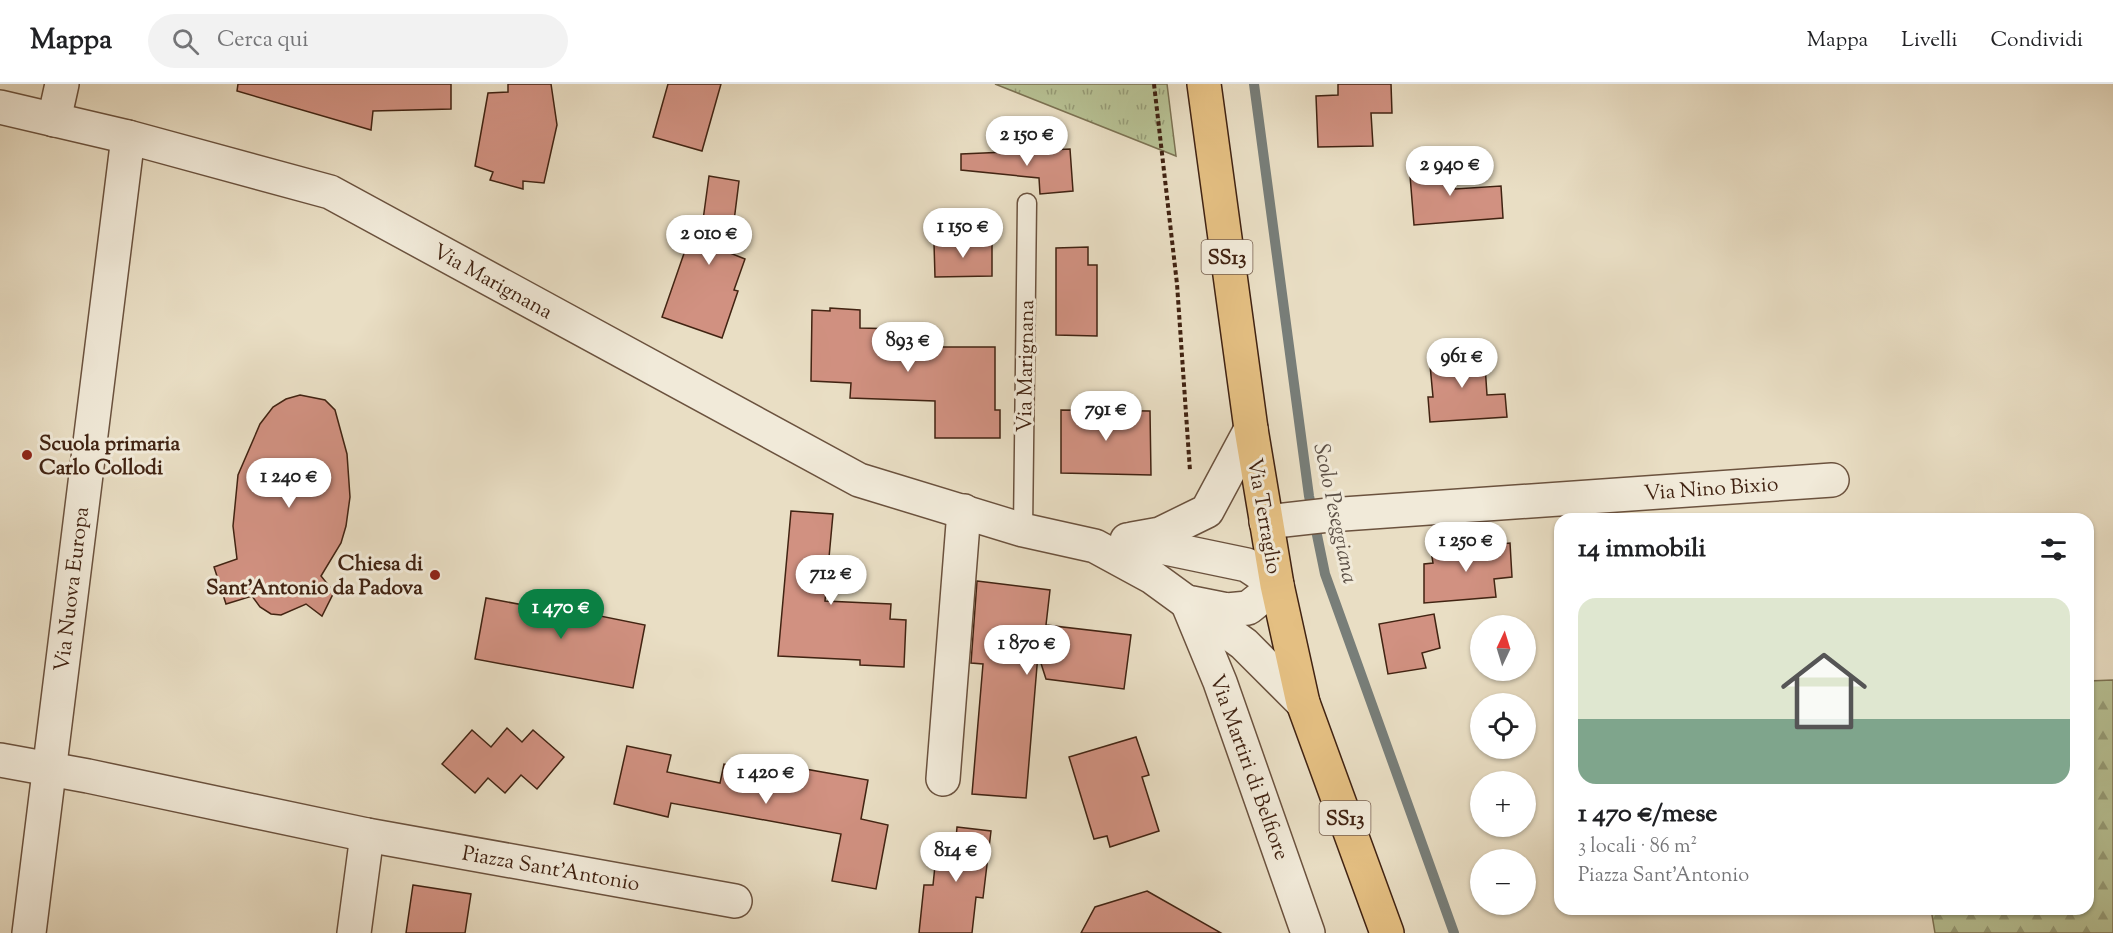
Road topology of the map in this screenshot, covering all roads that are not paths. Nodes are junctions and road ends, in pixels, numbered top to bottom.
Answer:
1 (62, 84) edge
2 (1203, 84) edge
3 (0, 107) edge
4 (54, 120) junction
5 (128, 137) junction
6 (1028, 203) dead end
7 (1251, 429) junction
8 (1832, 480) dead end
9 (964, 511) junction
10 (1280, 520) junction
11 (1023, 530) junction
12 (1127, 540) junction
13 (1095, 546) junction
14 (1277, 585) junction
15 (1187, 602) junction
16 (1303, 703) junction
17 (0, 760) edge
18 (49, 768) junction
19 (943, 779) dead end
20 (367, 835) junction
21 (735, 901) dead end
22 (29, 933) edge
23 (354, 933) edge
24 (1308, 933) edge
25 (1387, 933) edge

1 - 4 street
2 - 7 main road, Via Terraglio / SS13
3 - 4 street, Via Marignana
4 - 5 street, Via Marignana
5 - 9 street, Via Marignana
5 - 18 street, Via Nuova Europa
6 - 11 lane, Via Marignana
7 - 10 main road, Via Terraglio / SS13
7 - 12 street, Via Marignana
8 - 10 street, Via Nino Bixio
9 - 11 street, Via Marignana
9 - 19 street
10 - 14 main road, Via Terraglio / SS13
11 - 13 street, Via Marignana
12 - 13 street, Via Marignana
12 - 14 street, Via Marignana
13 - 15 street, Via Marignana
14 - 15 street, Via Marignana
14 - 16 main road, Via Terraglio / SS13
15 - 16 street, Via Marignana
15 - 24 street, Via Martiri di Belfiore
16 - 25 main road, Via Terraglio / SS13
17 - 18 street, Piazza Sant'Antonio
18 - 20 street, Piazza Sant'Antonio
18 - 22 street, Via Nuova Europa
20 - 21 street, Piazza Sant'Antonio
20 - 23 street

